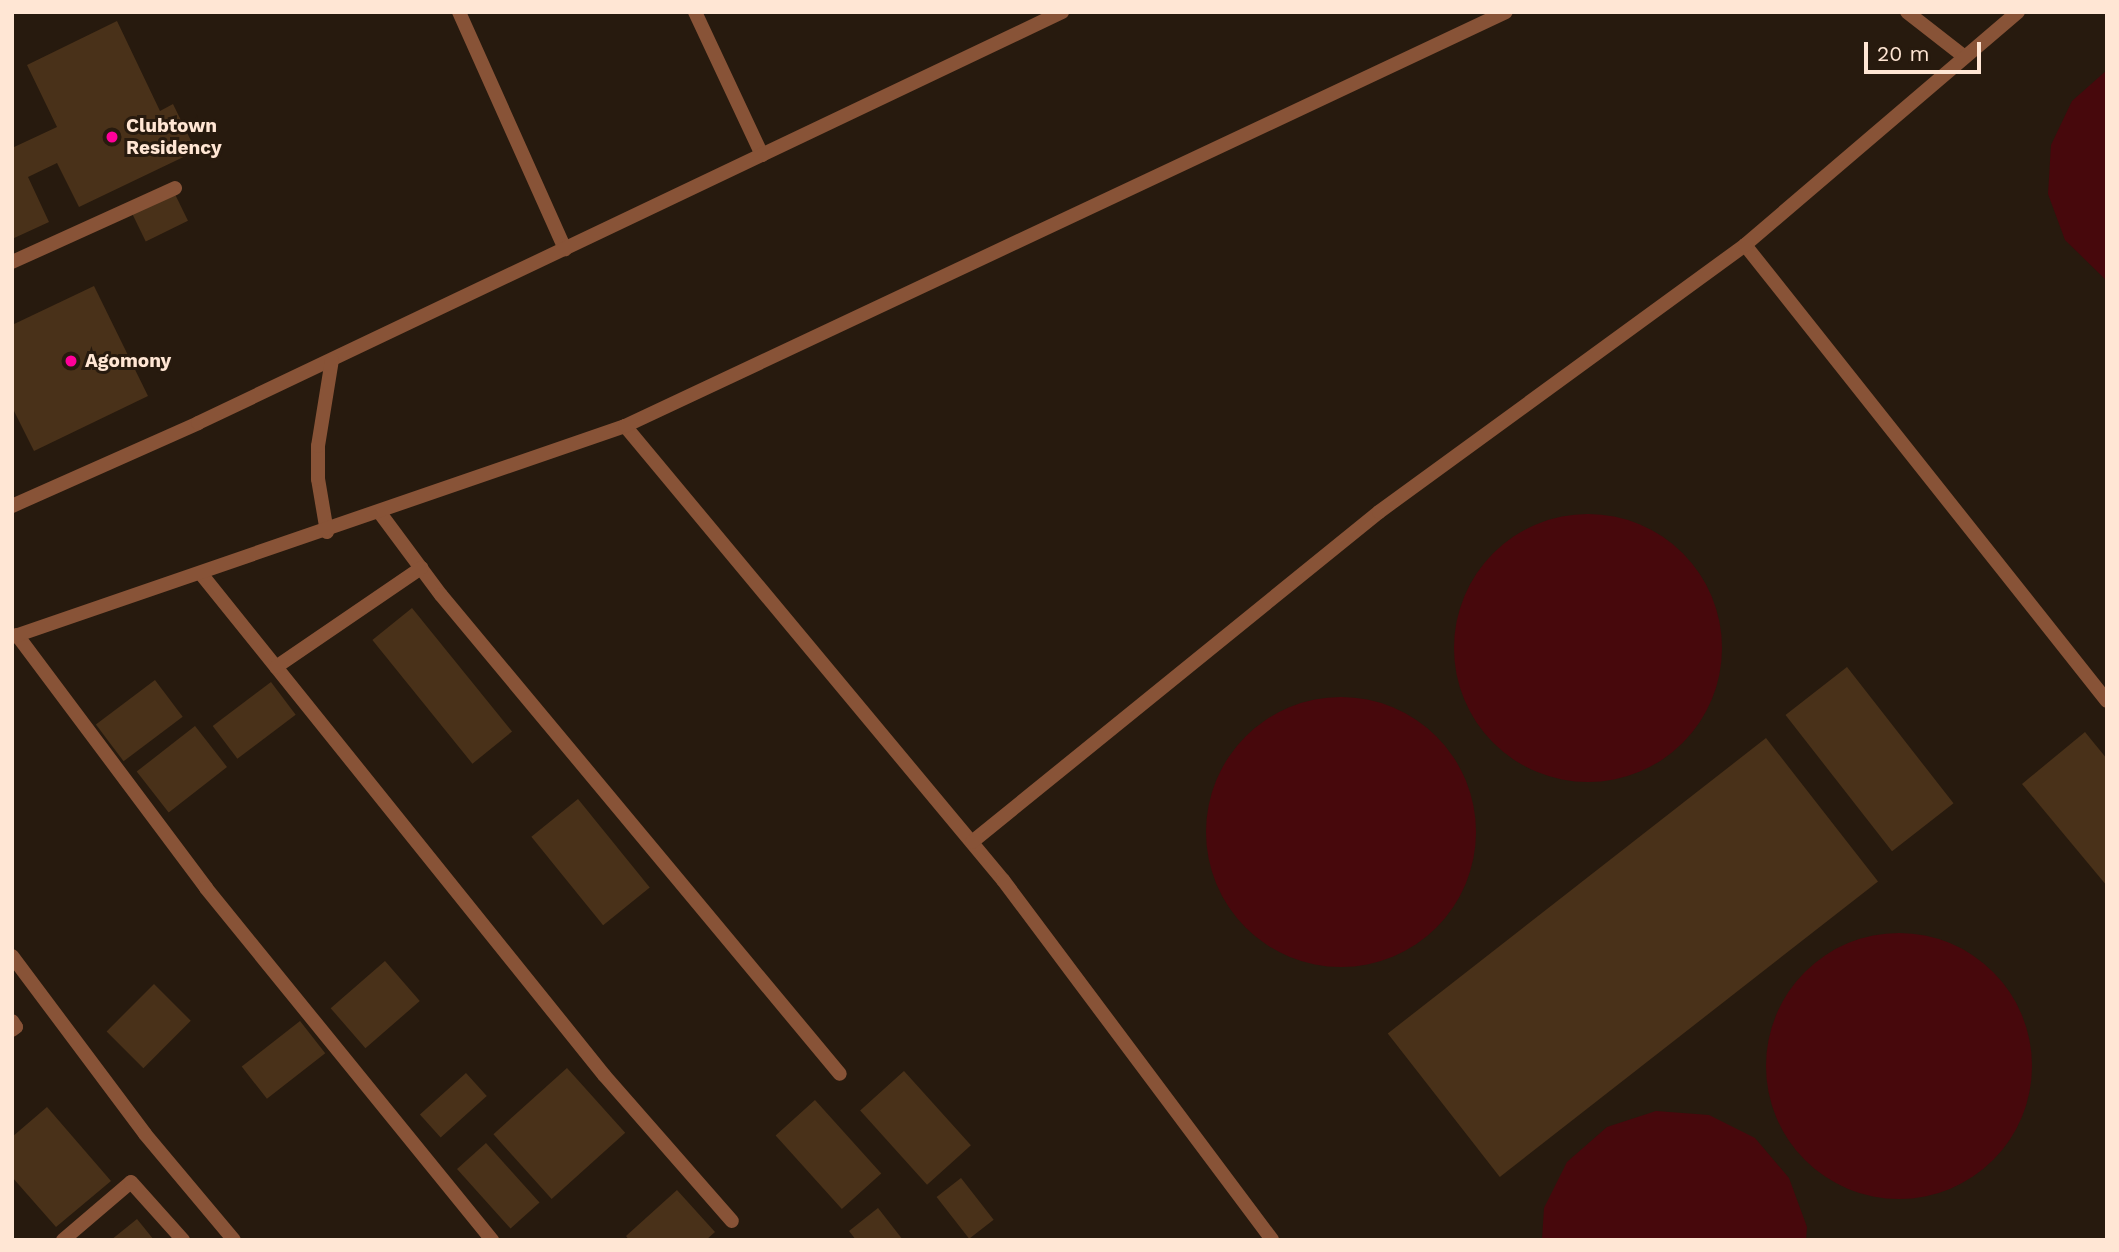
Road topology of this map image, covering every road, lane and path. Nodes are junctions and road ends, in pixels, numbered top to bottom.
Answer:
1 (459, 12) edge
2 (695, 12) edge
3 (1062, 12) edge
4 (1506, 12) edge
5 (1907, 12) edge
6 (2018, 12) edge
7 (1962, 55) junction
8 (762, 155) junction
9 (175, 188) dead end
10 (1745, 245) junction
11 (565, 249) junction
12 (12, 262) edge
13 (332, 360) junction
14 (625, 426) junction
15 (12, 506) edge
16 (380, 513) junction
17 (327, 532) junction
18 (421, 568) junction
19 (202, 575) junction
20 (15, 636) edge
21 (276, 667) junction
22 (2107, 701) edge
23 (972, 842) junction
24 (12, 956) edge
25 (12, 1021) edge
26 (12, 1030) edge
27 (840, 1074) dead end
28 (732, 1221) dead end
29 (63, 1240) edge
30 (183, 1240) edge
31 (234, 1240) edge
32 (492, 1240) edge
33 (1272, 1240) edge

1 - 11 street
2 - 8 street
3 - 8 street
4 - 14 street
5 - 7 street
6 - 7 street
7 - 10 street
8 - 11 street
9 - 12 street
10 - 22 street
10 - 23 street
11 - 13 street
13 - 15 street
13 - 17 street
14 - 16 street
14 - 23 street
16 - 17 street
16 - 18 street
17 - 19 street
18 - 21 street
18 - 27 street
19 - 20 street
19 - 21 street
20 - 32 street
21 - 28 street
23 - 33 street
24 - 31 street
25 - 26 street
29 - 30 street

